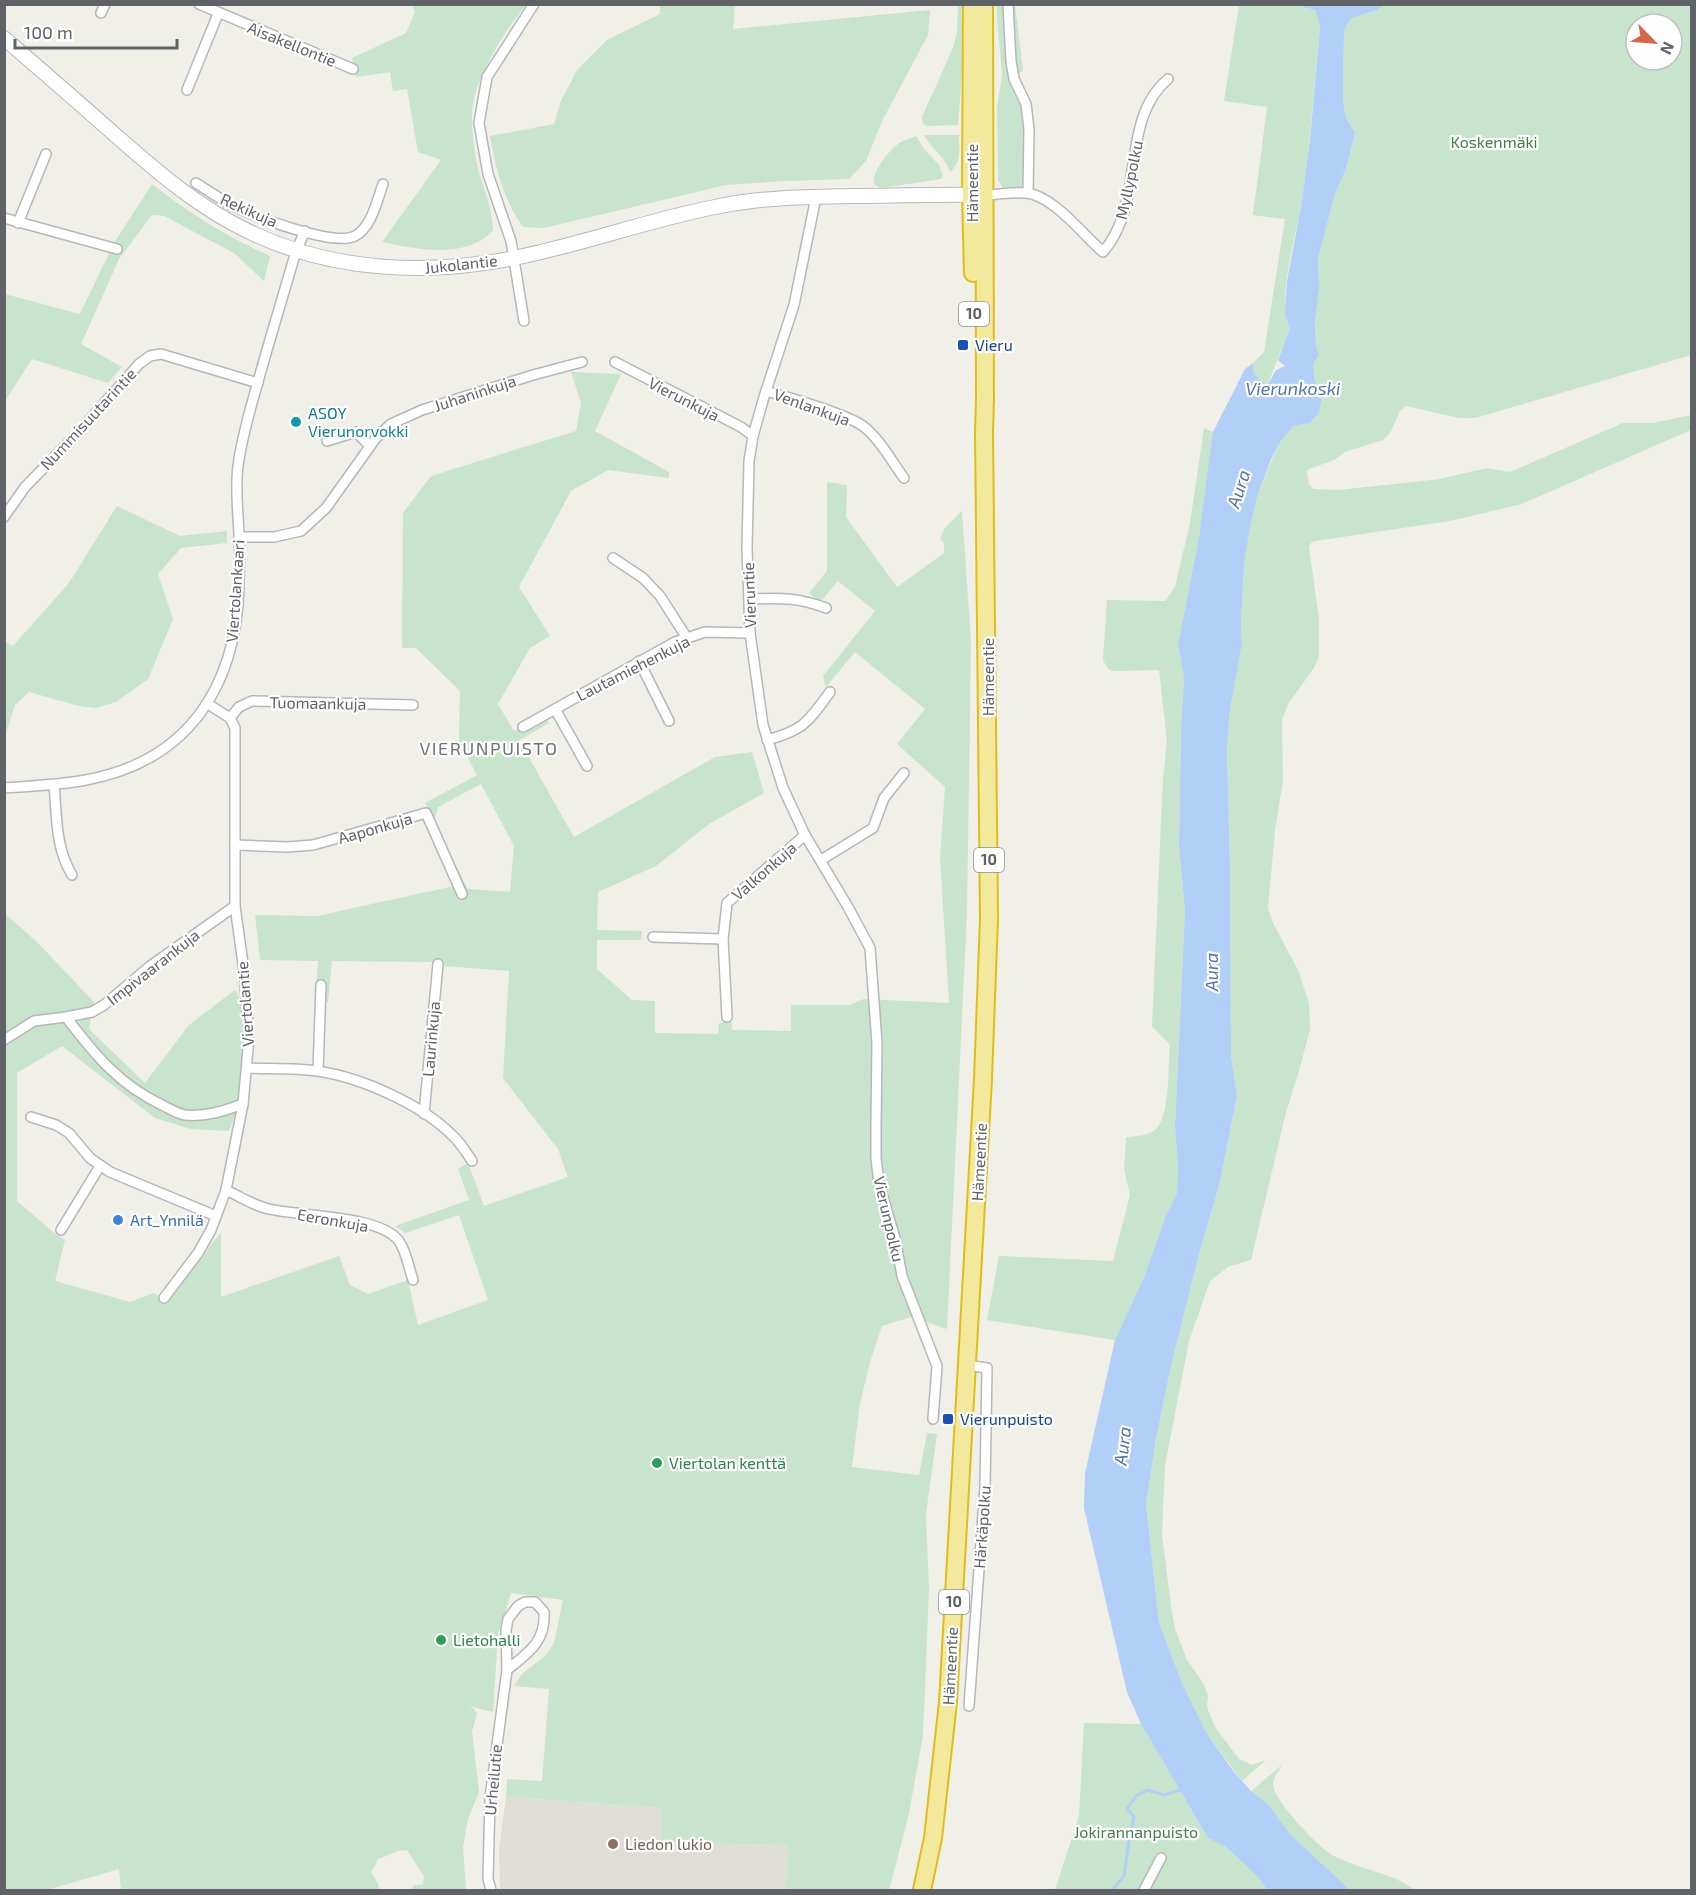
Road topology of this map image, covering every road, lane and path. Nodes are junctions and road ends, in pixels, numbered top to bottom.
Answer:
1 (199, 4) edge
2 (534, 4) edge
3 (972, 4) edge
4 (984, 4) edge
5 (1008, 4) edge
6 (218, 14) junction
7 (4, 38) edge
8 (353, 69) dead end
9 (1168, 79) dead end
10 (187, 90) dead end
11 (46, 154) dead end
12 (196, 183) dead end
13 (383, 184) dead end
14 (1028, 193) junction
15 (977, 195) junction
16 (816, 197) junction
17 (4, 218) edge
18 (18, 223) junction
19 (305, 231) junction
20 (117, 249) dead end
21 (296, 251) junction
22 (514, 258) junction
23 (524, 321) dead end
24 (582, 362) dead end
25 (615, 362) dead end
26 (258, 383) junction
27 (766, 391) junction
28 (753, 436) junction
29 (327, 441) dead end
30 (370, 446) junction
31 (904, 478) dead end
32 (4, 517) edge
33 (239, 537) junction
34 (613, 558) dead end
35 (750, 598) junction
36 (826, 608) dead end
37 (750, 633) junction
38 (687, 638) junction
39 (639, 661) junction
40 (830, 692) dead end
41 (208, 704) junction
42 (413, 705) dead end
43 (555, 709) junction
44 (230, 718) junction
45 (669, 721) dead end
46 (523, 727) dead end
47 (767, 740) junction
48 (587, 766) dead end
49 (904, 773) dead end
50 (54, 785) junction
51 (4, 788) edge
52 (805, 835) junction
53 (235, 845) junction
54 (821, 860) junction
55 (72, 875) dead end
56 (462, 894) dead end
57 (235, 906) junction
58 (653, 937) dead end
59 (723, 939) junction
60 (438, 964) dead end
61 (871, 976) joint
62 (321, 985) dead end
63 (66, 1017) junction
64 (726, 1017) dead end
65 (4, 1040) edge
66 (248, 1068) junction
67 (318, 1071) junction
68 (243, 1104) junction
69 (424, 1114) junction
70 (31, 1117) dead end
71 (472, 1161) dead end
72 (100, 1166) junction
73 (226, 1190) junction
74 (216, 1216) junction
75 (61, 1230) dead end
76 (413, 1280) dead end
77 (164, 1298) dead end
78 (966, 1365) junction
79 (933, 1419) dead end
80 (507, 1670) junction
81 (969, 1706) dead end
82 (1161, 1858) dead end
83 (491, 1890) edge
84 (922, 1890) edge
85 (1144, 1890) edge

1 - 6 street, Aisakellontie
2 - 22 street
3 - 15 highway, Hämeentie / 10
4 - 15 highway, Hämeentie / 10
5 - 14 street
6 - 8 street, Aisakellontie
6 - 10 street
7 - 21 street, Jukolantie
9 - 14 street, Myllypolku
11 - 18 street
12 - 19 street, Rekikuja
13 - 19 street, Rekikuja
14 - 15 street, Myllypolku
15 - 16 street, Jukolantie
15 - 78 highway, Hämeentie / 10
16 - 22 street, Jukolantie
16 - 27 street, Vieruntie
17 - 18 street
18 - 20 street
19 - 21 street
21 - 22 street, Jukolantie
21 - 26 street, Viertolankaari
22 - 23 street
24 - 30 street, Juhaninkuja
25 - 28 street, Vierunkuja
26 - 32 street, Nummisuutarintie
26 - 33 street, Viertolankaari
27 - 28 street, Vieruntie
27 - 31 street, Venlankuja
28 - 35 street, Vieruntie
29 - 30 street
30 - 33 street, Juhaninkuja
33 - 41 street, Viertolankaari
34 - 38 street
35 - 36 street
35 - 37 street, Vieruntie
37 - 38 street, Lautamiehenkuja
37 - 47 street, Vieruntie
38 - 39 street, Lautamiehenkuja
39 - 43 street, Lautamiehenkuja
39 - 45 street
40 - 47 street
41 - 44 street
41 - 50 street, Viertolankaari
42 - 44 street, Tuomaankuja
43 - 46 street, Lautamiehenkuja
43 - 48 street
44 - 53 street, Viertolantie
47 - 52 street, Vieruntie
49 - 54 street
50 - 51 street, Viertolankaari
50 - 55 street
52 - 54 street, Vieruntie
52 - 59 street, Valkonkuja
53 - 56 street, Aaponkuja
53 - 57 street, Viertolantie
54 - 61 street, Vieruntie
57 - 63 street, Impivaarankuja
57 - 66 street, Viertolantie
58 - 59 street
59 - 64 street, Valkonkuja
60 - 69 street, Laurinkuja
61 - 79 street, Vierunpolku
62 - 67 street
63 - 65 street, Impivaarankuja
63 - 68 street
66 - 67 street
66 - 68 street, Viertolantie
67 - 69 street
68 - 73 street, Viertolantie
69 - 71 street
70 - 72 street
72 - 74 street
72 - 75 street
73 - 74 street, Viertolantie
73 - 76 street, Eeronkuja
74 - 77 street, Viertolantie
78 - 81 street, Härkäpolku
78 - 84 highway, Hämeentie / 10
80 - 80 street, Urheilutie
80 - 83 street, Urheilutie
82 - 85 street

